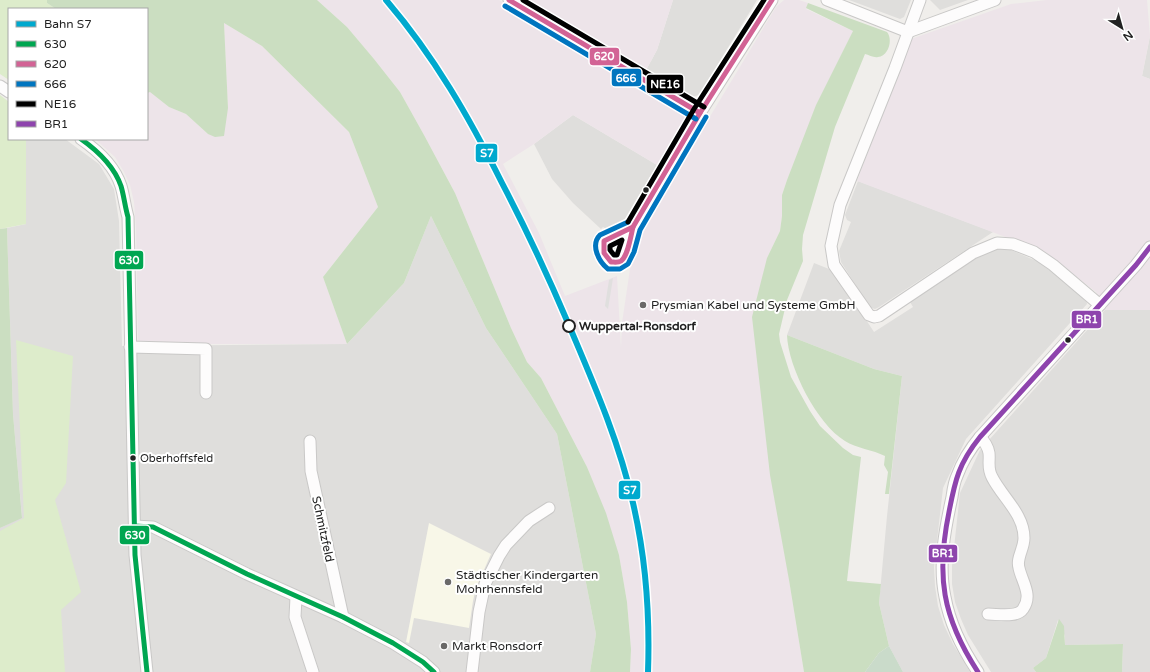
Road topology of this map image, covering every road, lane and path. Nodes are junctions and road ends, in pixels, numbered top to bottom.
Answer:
1 (509, 0) edge
2 (772, 0) edge
3 (827, 0) edge
4 (920, 0) edge
5 (995, 0) edge
6 (908, 32) junction
7 (700, 114) junction
8 (83, 140) edge
9 (633, 227) dead end
10 (1150, 246) edge
11 (1100, 305) junction
12 (130, 347) junction
13 (206, 393) dead end
14 (980, 437) junction
15 (310, 440) dead end
16 (549, 508) dead end
17 (134, 526) junction
18 (296, 598) junction
19 (988, 614) dead end
20 (343, 617) junction
21 (147, 672) edge
22 (313, 672) edge
23 (434, 672) edge
24 (472, 672) edge
25 (978, 672) edge

1 - 7 street
2 - 7 street
3 - 6 street
4 - 6 street
5 - 6 street
6 - 11 street
7 - 9 street
8 - 12 street
10 - 11 street
11 - 14 street
12 - 13 street
12 - 17 street
14 - 19 street
14 - 25 street
15 - 20 street, Schmitzfeld
16 - 24 street
17 - 18 street
17 - 21 street
18 - 20 street
18 - 22 street
20 - 23 street

